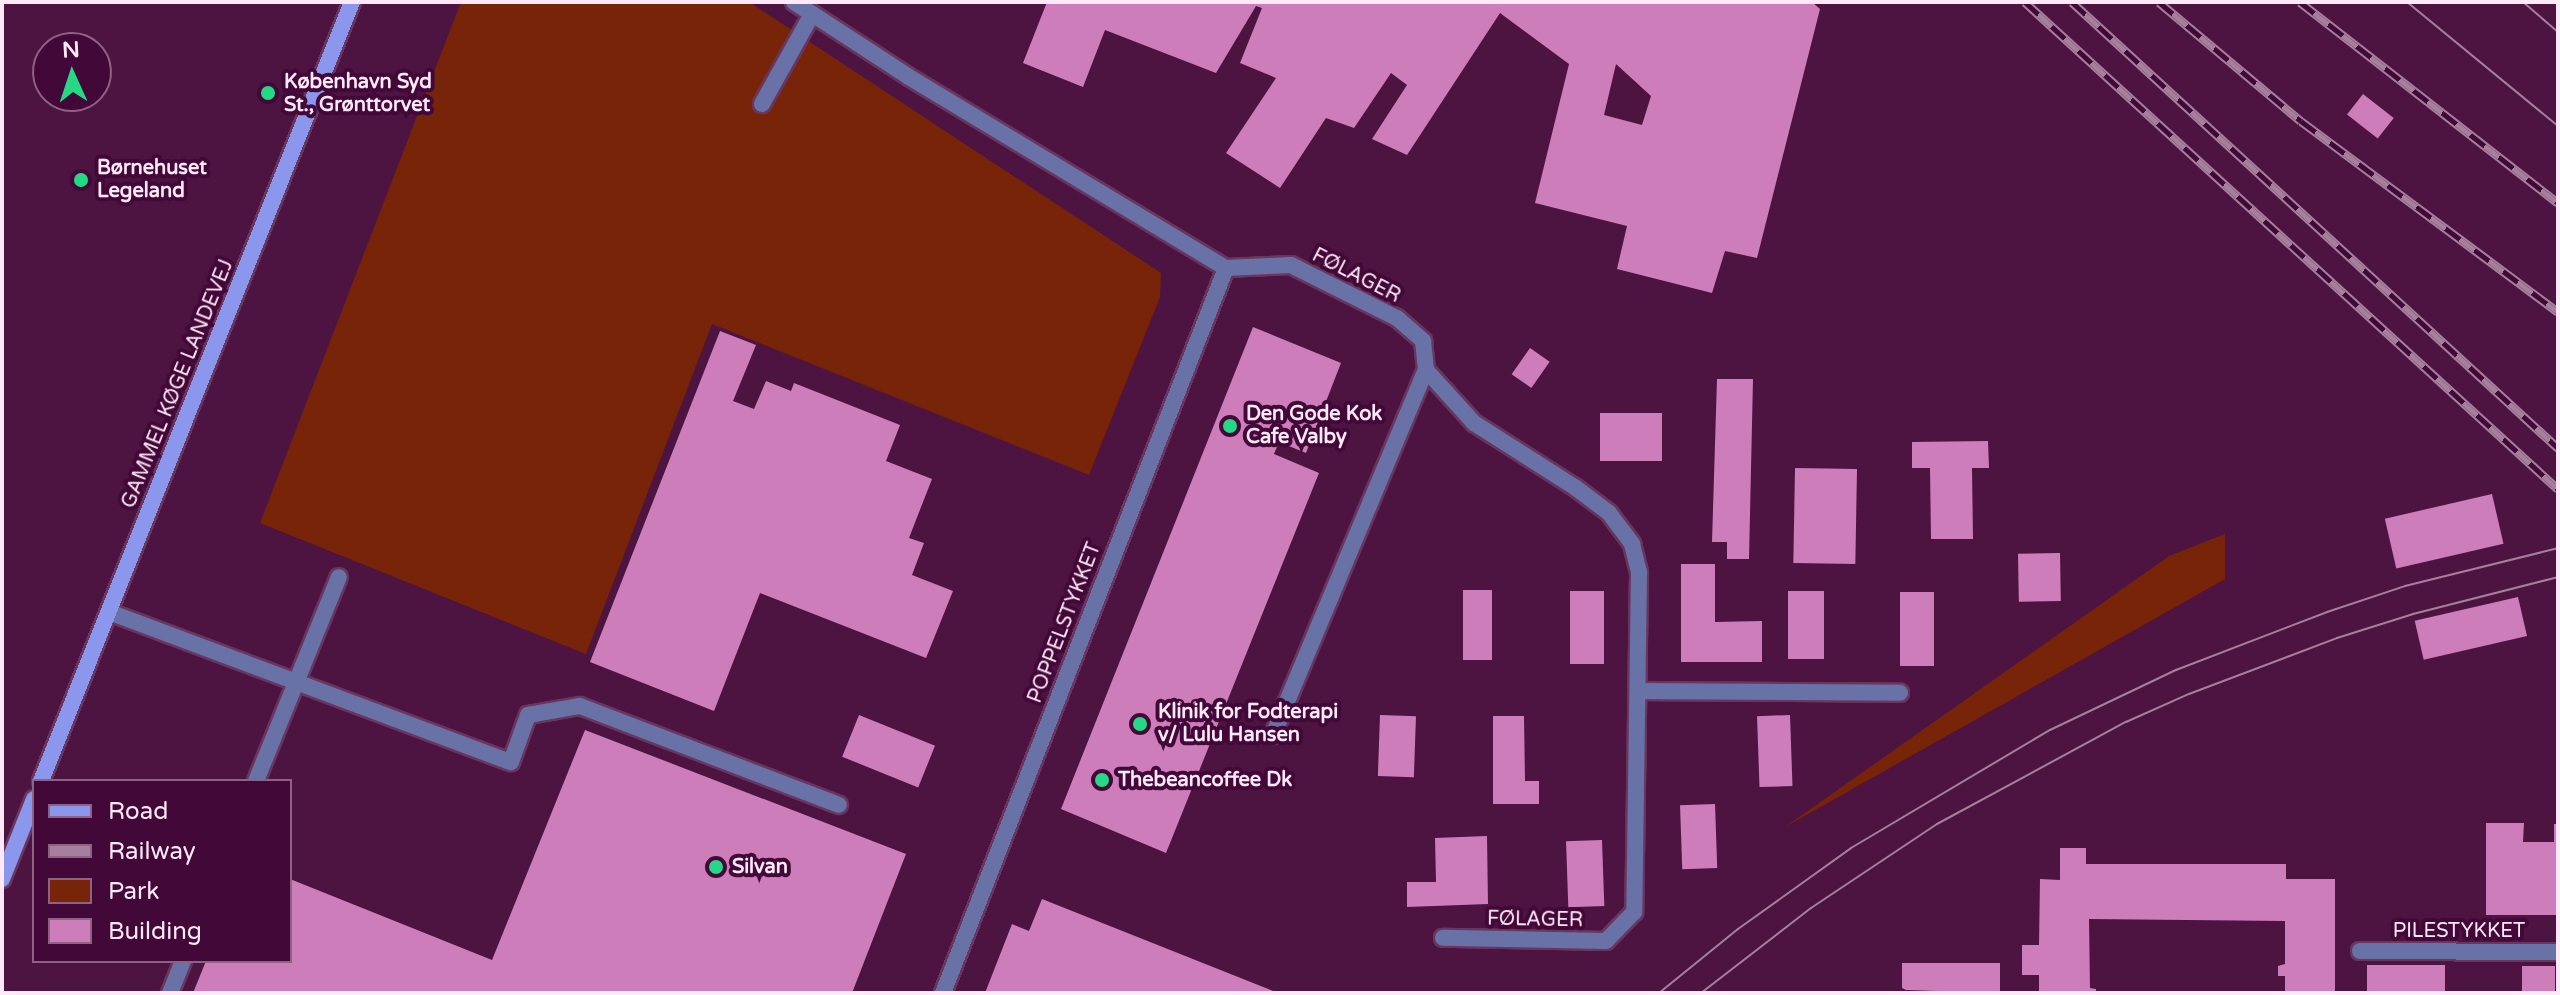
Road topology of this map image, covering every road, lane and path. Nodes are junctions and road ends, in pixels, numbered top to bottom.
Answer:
1 (352, 2) edge
2 (794, 2) edge
3 (812, 14) junction
4 (762, 104) dead end
5 (1226, 268) junction
6 (1426, 370) junction
7 (339, 577) dead end
8 (109, 612) junction
9 (296, 683) junction
10 (1640, 691) junction
11 (1900, 693) dead end
12 (1273, 735) dead end
13 (42, 779) edge
14 (257, 779) edge
15 (32, 804) edge
16 (839, 805) dead end
17 (2, 879) edge
18 (1443, 938) dead end
19 (2360, 951) dead end
20 (2558, 952) edge
21 (182, 963) edge
22 (170, 993) edge
23 (943, 993) edge

1 - 8 street, GAMMEL KØGE LANDEVEJ
2 - 3 street
3 - 4 street
3 - 5 street
5 - 6 street, FØLAGER
5 - 23 street, POPPELSTYKKET
6 - 10 street, FØLAGER
6 - 12 street
7 - 9 street
8 - 9 street
8 - 13 street, GAMMEL KØGE LANDEVEJ
9 - 14 street
9 - 16 street
10 - 11 street
10 - 18 street, FØLAGER
15 - 17 street
19 - 20 street, PILESTYKKET
21 - 22 street

